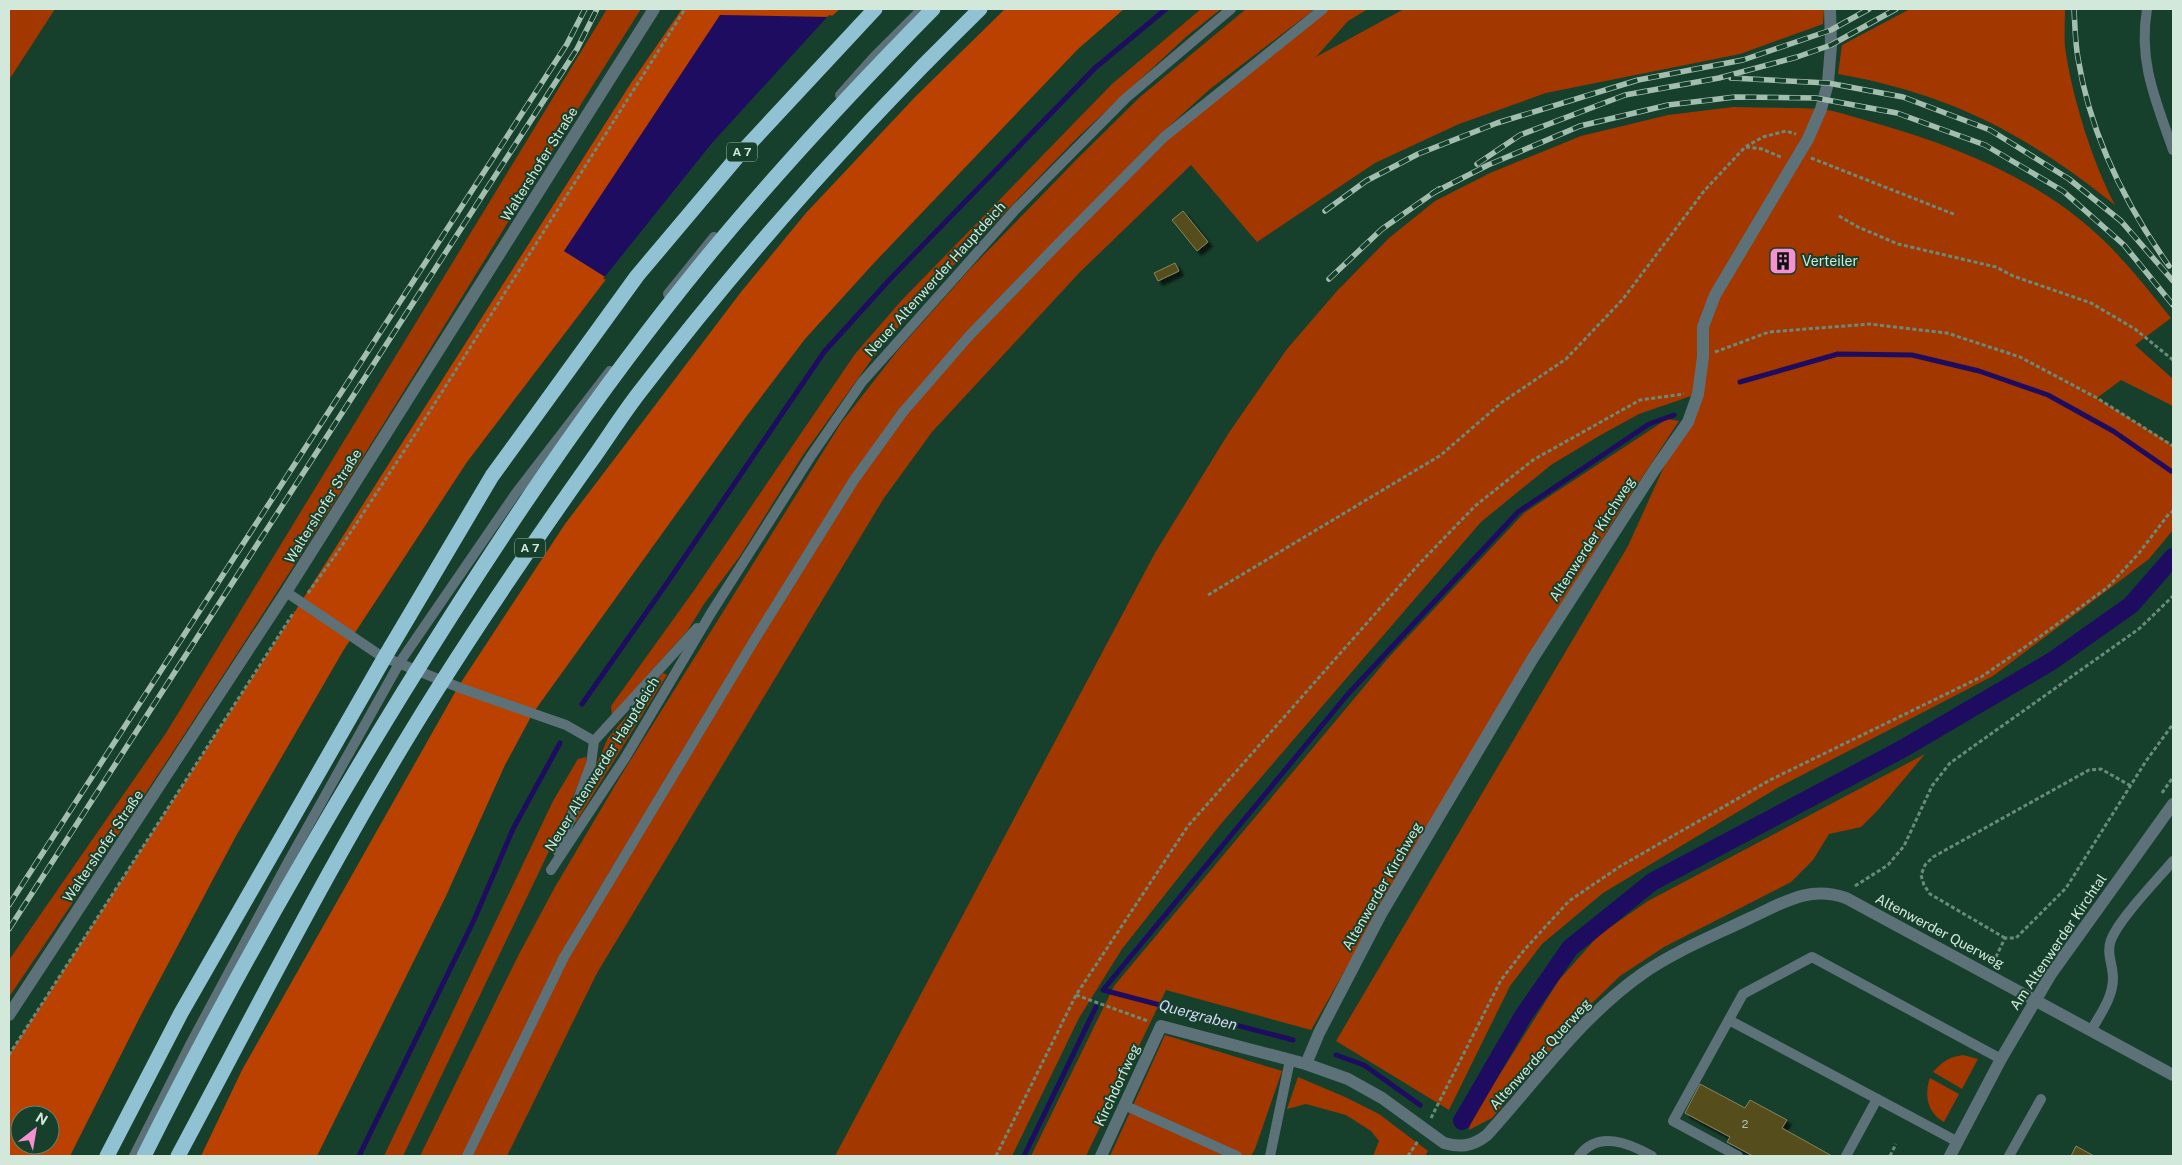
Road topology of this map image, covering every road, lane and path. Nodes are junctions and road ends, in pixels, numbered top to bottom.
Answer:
1 (654, 9) edge
2 (685, 9) edge
3 (875, 9) edge
4 (922, 9) edge
5 (933, 9) edge
6 (980, 9) edge
7 (1231, 9) edge
8 (1322, 9) edge
9 (1830, 9) edge
10 (2147, 9) edge
11 (1808, 138) junction
12 (1745, 146) junction
13 (2173, 150) edge
14 (1796, 159) junction
15 (1956, 215) dead end
16 (1839, 216) dead end
17 (1703, 357) junction
18 (2173, 360) edge
19 (1698, 394) junction
20 (2173, 446) edge
21 (2173, 511) edge
22 (286, 592) junction
23 (1208, 595) dead end
24 (2173, 596) edge
25 (301, 602) junction
26 (711, 613) junction
27 (400, 662) junction
28 (2173, 724) edge
29 (594, 741) junction
30 (2131, 786) junction
31 (2173, 804) edge
32 (2173, 861) edge
33 (1846, 898) junction
34 (2005, 938) junction
35 (1994, 960) dead end
36 (1076, 995) junction
37 (2035, 1000) junction
38 (9, 1014) edge
39 (1729, 1020) junction
40 (1160, 1026) junction
41 (2091, 1031) junction
42 (9, 1055) edge
43 (2001, 1059) junction
44 (1290, 1060) junction
45 (1306, 1064) junction
46 (2173, 1075) edge
47 (1877, 1099) junction
48 (2041, 1099) dead end
49 (1124, 1106) junction
50 (1424, 1130) junction
51 (1958, 1142) junction
52 (1896, 1144) dead end
53 (107, 1156) edge
54 (134, 1156) edge
55 (144, 1156) edge
56 (178, 1156) edge
57 (467, 1156) edge
58 (996, 1156) edge
59 (1100, 1156) edge
60 (1237, 1156) edge
61 (1270, 1156) edge
62 (1408, 1156) edge
63 (1579, 1156) edge
64 (1652, 1156) edge
65 (1738, 1156) edge
66 (1846, 1156) edge
67 (1890, 1156) edge
68 (1950, 1156) edge
69 (2009, 1156) edge

1 - 22 street, Waltershofer Straße
2 - 25 path
3 - 53 highway, A 7
4 - 27 lane
5 - 55 highway, A 7
6 - 56 highway, A 7
7 - 26 lane, Neuer Altenwerder Hauptdeich
8 - 57 lane
9 - 11 street, Altenwerder Kirchweg
10 - 13 lane
11 - 12 path
11 - 14 street, Altenwerder Kirchweg
12 - 14 path
12 - 23 path
14 - 15 path
14 - 17 street, Altenwerder Kirchweg
16 - 18 path
17 - 19 street, Altenwerder Kirchweg
17 - 20 path
19 - 36 path
19 - 45 street, Altenwerder Kirchweg
21 - 50 path
22 - 25 lane
22 - 38 street, Waltershofer Straße
24 - 33 path
25 - 27 lane
25 - 42 path
26 - 29 lane, Neuer Altenwerder Hauptdeich
26 - 29 lane, Neuer Altenwerder Hauptdeich
27 - 29 lane
27 - 54 lane
28 - 30 path
30 - 34 path
30 - 34 path
31 - 37 street, Am Altenwerder Kirchtal
32 - 41 lane
33 - 37 street, Altenwerder Querweg
33 - 50 street, Altenwerder Querweg
34 - 35 path
36 - 40 path
36 - 58 path
37 - 41 street, Altenwerder Querweg
37 - 43 street, Am Altenwerder Kirchtal
39 - 43 lane
39 - 47 lane
39 - 65 lane
40 - 44 street, Altenwerder Querweg
40 - 49 street, Kirchdorfweg
41 - 46 street, Altenwerder Querweg
43 - 51 street, Am Altenwerder Kirchtal
44 - 45 street, Altenwerder Querweg
44 - 61 lane
45 - 50 street, Altenwerder Querweg
47 - 51 lane
47 - 66 lane
48 - 69 lane
49 - 59 street, Kirchdorfweg
49 - 60 lane
50 - 62 path
51 - 68 street, Am Altenwerder Kirchtal
52 - 67 path
63 - 64 lane

